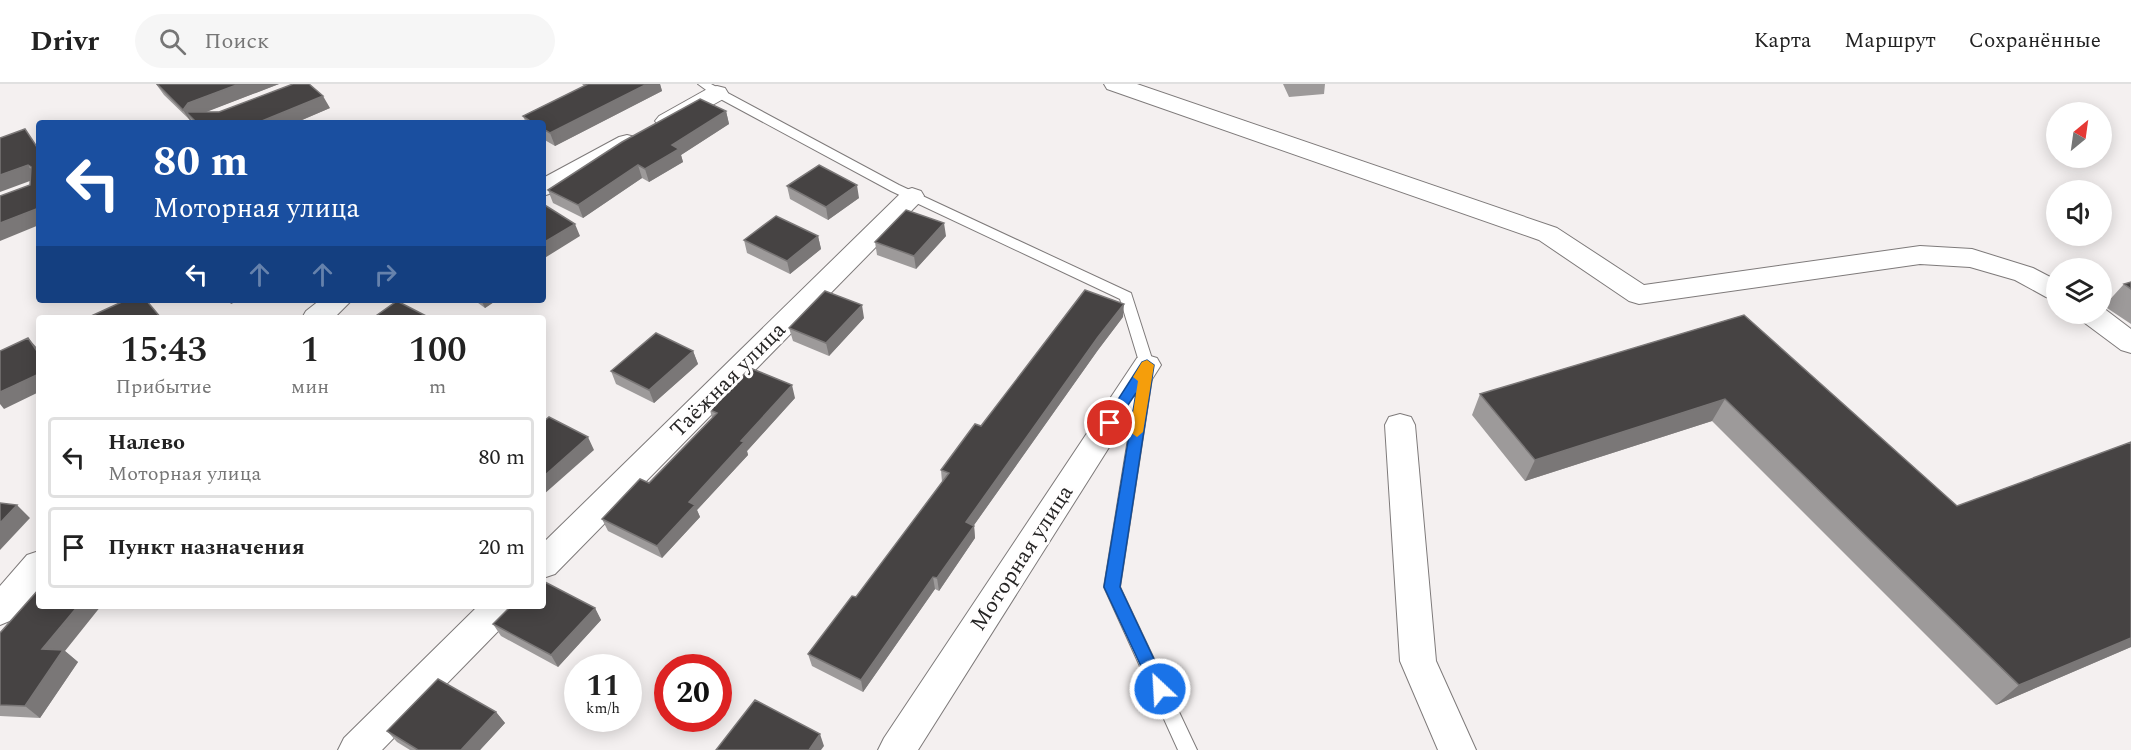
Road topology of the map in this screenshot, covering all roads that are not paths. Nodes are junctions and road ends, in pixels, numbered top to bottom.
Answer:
1 (1115, 84) edge
2 (710, 89) edge
3 (546, 186) edge
4 (912, 196) junction
5 (2046, 286) edge
6 (334, 303) edge
7 (320, 315) edge
8 (2105, 324) edge
9 (2131, 343) edge
10 (1147, 365) junction
11 (1400, 425) dead end
12 (546, 561) edge
13 (36, 568) edge
14 (498, 609) edge
15 (0, 610) edge
16 (357, 750) edge
17 (897, 750) edge
18 (1188, 750) edge
19 (1457, 750) edge

1 - 5 street
2 - 3 street
2 - 4 lane
4 - 10 lane
4 - 12 street, Таёжная улица
6 - 7 street
8 - 9 street
10 - 17 street, Моторная улица
10 - 18 lane
11 - 19 street
13 - 15 street
14 - 16 street

